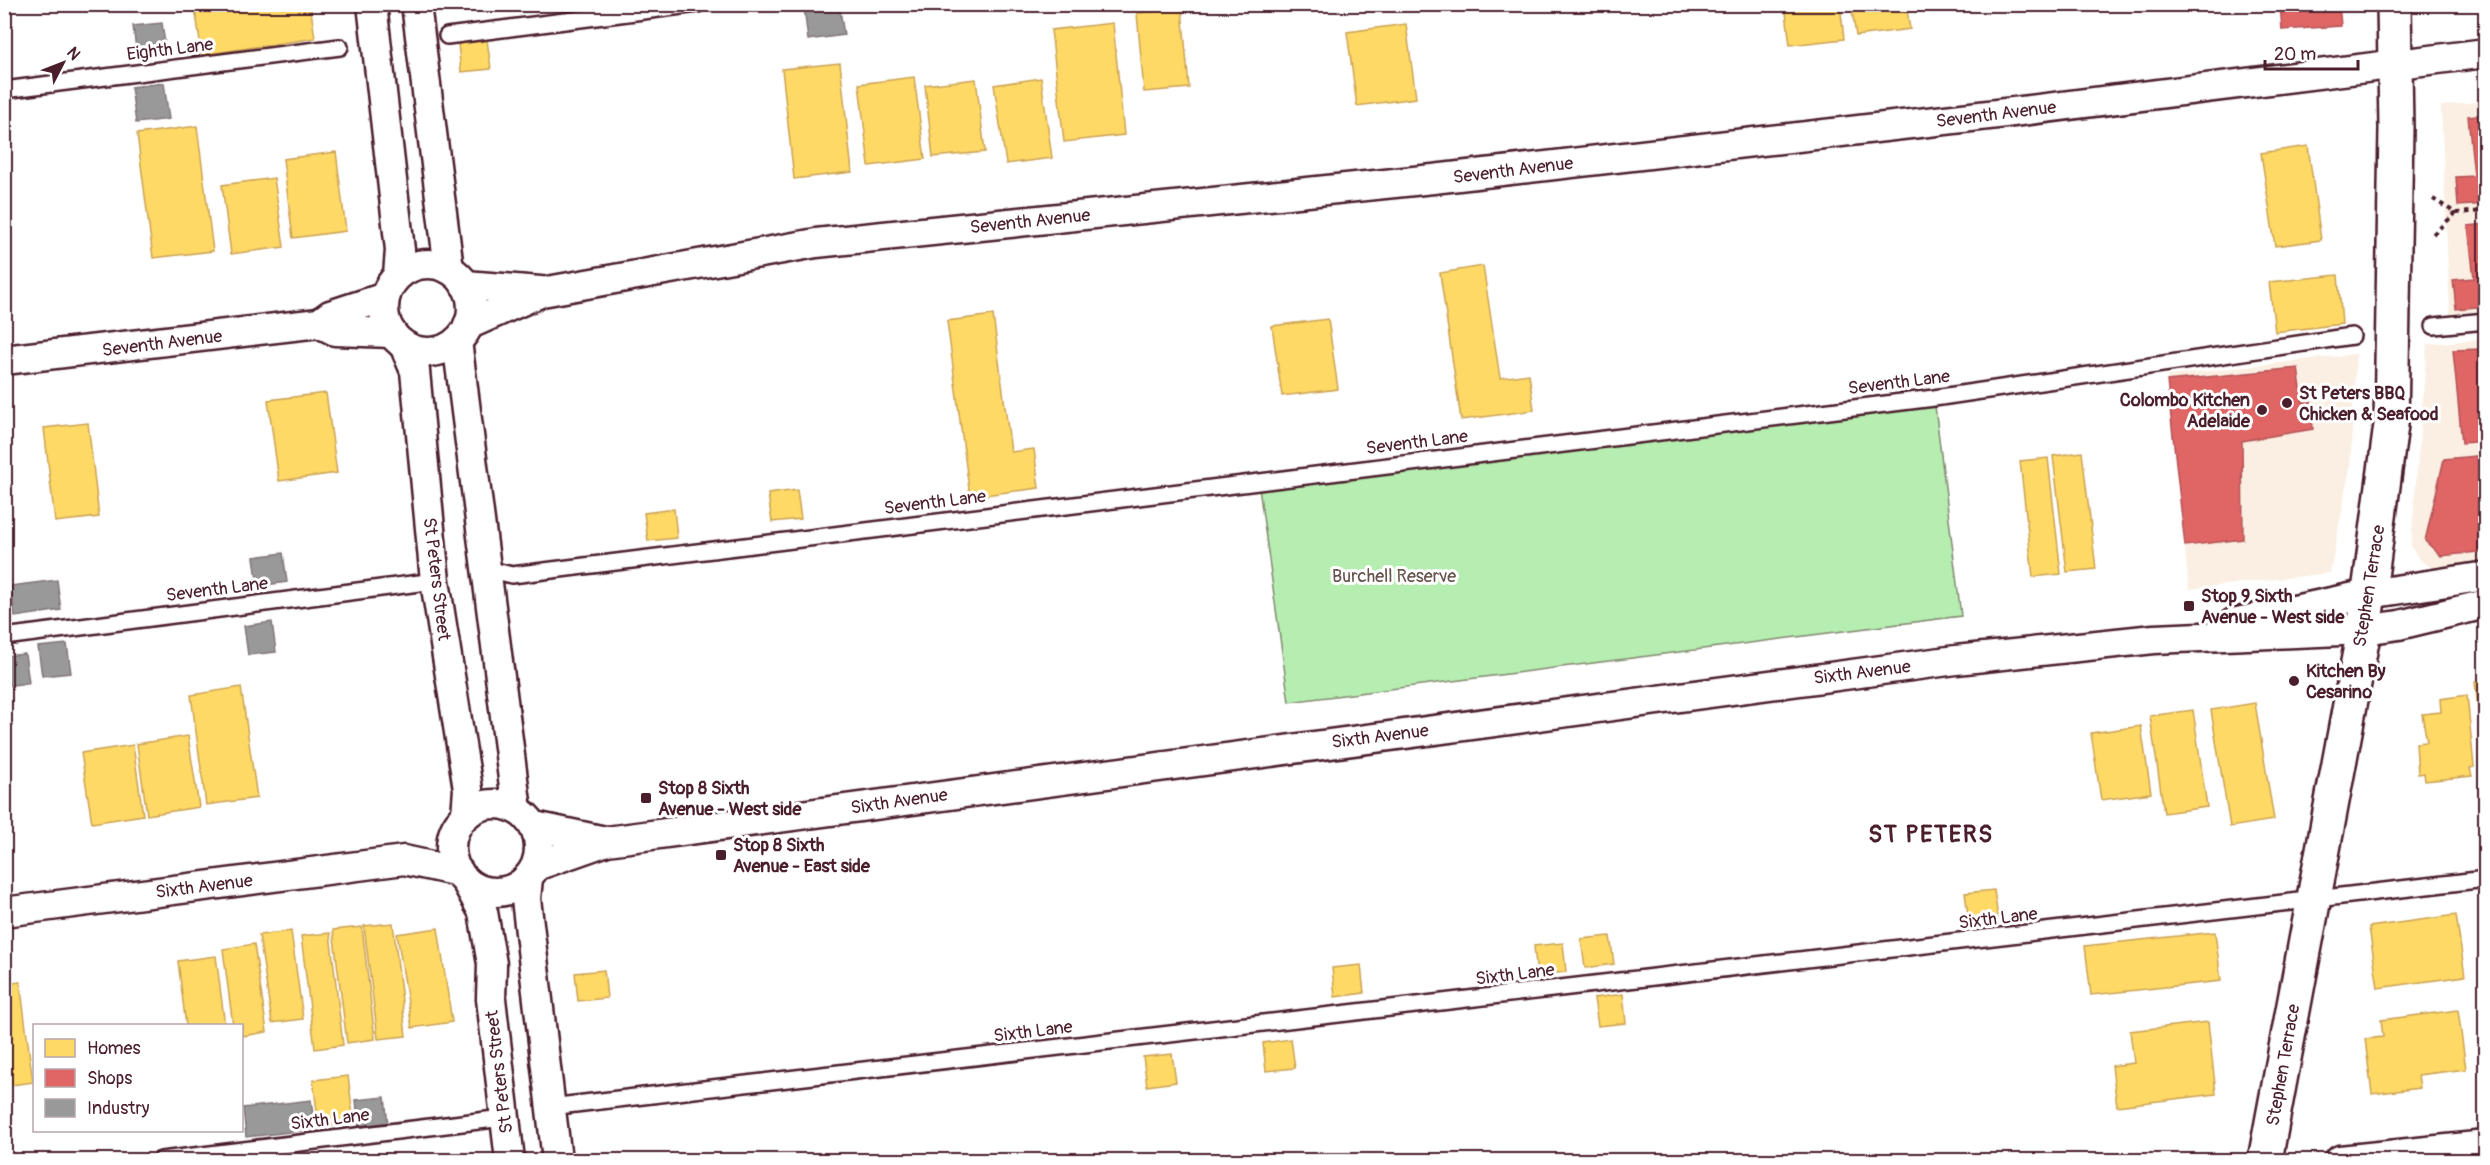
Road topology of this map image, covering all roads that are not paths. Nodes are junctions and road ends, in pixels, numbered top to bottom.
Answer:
1 (372, 4) edge
2 (416, 4) edge
3 (698, 4) edge
4 (2394, 4) edge
5 (447, 36) dead end
6 (340, 47) dead end
7 (2486, 53) edge
8 (2394, 64) junction
9 (4, 90) edge
10 (457, 277) junction
11 (391, 286) junction
12 (542, 292) junction
13 (2486, 321) edge
14 (319, 323) junction
15 (2434, 326) dead end
16 (463, 333) junction
17 (2352, 336) dead end
18 (398, 339) junction
19 (4, 360) edge
20 (487, 569) junction
21 (2486, 576) edge
22 (435, 581) junction
23 (2369, 594) junction
24 (2486, 604) edge
25 (2364, 630) junction
26 (4, 637) edge
27 (2154, 639) junction
28 (525, 818) junction
29 (460, 824) junction
30 (607, 841) junction
31 (404, 860) junction
32 (532, 872) junction
33 (462, 876) junction
34 (2486, 879) edge
35 (2313, 901) junction
36 (4, 912) edge
37 (550, 1107) junction
38 (503, 1118) junction
39 (2486, 1145) edge
40 (161, 1161) edge
41 (510, 1161) edge
42 (557, 1161) edge
43 (2265, 1161) edge
44 (2340, 1161) edge

1 - 11 street
2 - 10 street
3 - 5 lane
4 - 8 main road, Stephen Terrace
6 - 9 lane, Eighth Lane
7 - 8 street, Seventh Avenue
8 - 12 street, Seventh Avenue
8 - 23 main road, Stephen Terrace
10 - 11 street
10 - 12 street, Seventh Avenue
10 - 16 street
11 - 14 street, Seventh Avenue
11 - 18 street
12 - 16 street, Seventh Avenue
13 - 15 lane
14 - 18 street, Seventh Avenue
14 - 19 street, Seventh Avenue
16 - 18 street
16 - 20 street
17 - 20 lane, Seventh Lane
18 - 22 street, St Peters Street
20 - 28 street
21 - 23 street, Sixth Avenue
22 - 26 lane, Seventh Lane
22 - 29 street, St Peters Street
23 - 25 main road, Stephen Terrace
23 - 27 street, Sixth Avenue
24 - 25 street, Sixth Avenue
25 - 27 street, Sixth Avenue
25 - 35 main road, Stephen Terrace
27 - 30 street, Sixth Avenue
28 - 29 street
28 - 30 street, Sixth Avenue
28 - 32 street
29 - 31 street, Sixth Avenue
29 - 33 street
30 - 32 street, Sixth Avenue
31 - 33 street, Sixth Avenue
31 - 36 street, Sixth Avenue
32 - 33 street
32 - 37 street
33 - 38 street, St Peters Street
34 - 35 lane, Sixth Lane
35 - 37 lane, Sixth Lane
35 - 43 main road, Stephen Terrace
37 - 42 street
38 - 40 lane, Sixth Lane
38 - 41 street, St Peters Street
39 - 44 street

